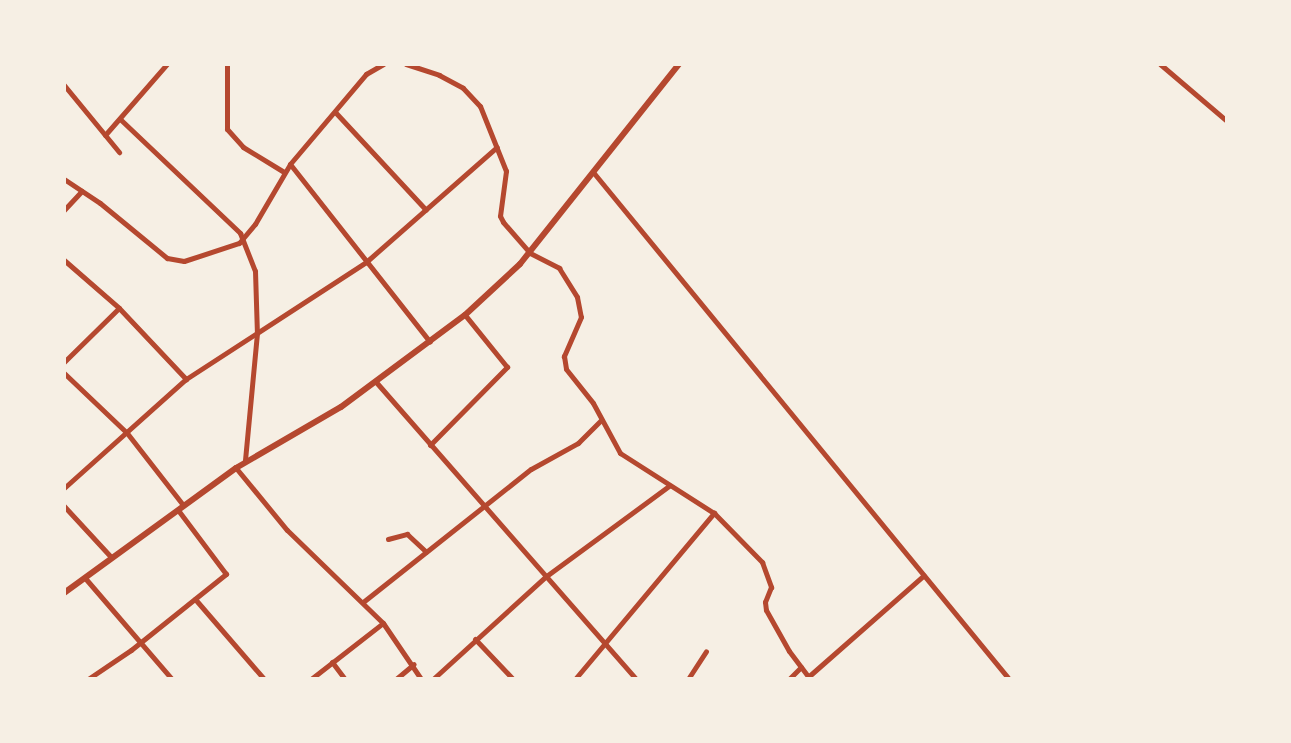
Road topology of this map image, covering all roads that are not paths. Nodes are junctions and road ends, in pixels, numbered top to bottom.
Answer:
1 (167, 64) edge
2 (227, 64) edge
3 (383, 64) edge
4 (406, 64) edge
5 (679, 64) edge
6 (1160, 64) edge
7 (64, 85) edge
8 (336, 113) junction
9 (120, 119) junction
10 (1227, 121) edge
11 (105, 135) junction
12 (497, 147) junction
13 (119, 152) dead end
14 (290, 164) junction
15 (592, 171) junction
16 (284, 172) junction
17 (64, 179) edge
18 (82, 191) junction
19 (64, 210) edge
20 (426, 210) junction
21 (242, 241) junction
22 (530, 253) junction
23 (64, 260) edge
24 (366, 262) junction
25 (119, 308) junction
26 (465, 315) junction
27 (257, 333) junction
28 (430, 342) junction
29 (64, 362) edge
30 (64, 373) edge
31 (186, 379) junction
32 (376, 382) junction
33 (601, 420) junction
34 (127, 433) junction
35 (430, 445) junction
36 (245, 461) junction
37 (236, 468) junction
38 (669, 486) junction
39 (64, 488) edge
40 (483, 505) junction
41 (64, 506) edge
42 (180, 507) junction
43 (714, 513) junction
44 (388, 539) dead end
45 (426, 552) junction
46 (111, 557) junction
47 (924, 575) junction
48 (545, 577) junction
49 (85, 578) junction
50 (64, 593) edge
51 (195, 599) junction
52 (363, 602) junction
53 (383, 623) junction
54 (475, 639) junction
55 (141, 643) junction
56 (605, 645) junction
57 (706, 651) dead end
58 (332, 662) junction
59 (414, 664) junction
60 (801, 667) junction
61 (809, 678) edge
62 (88, 679) edge
63 (172, 679) edge
64 (264, 679) edge
65 (311, 679) edge
66 (345, 679) edge
67 (396, 679) edge
68 (421, 679) edge
69 (433, 679) edge
70 (513, 679) edge
71 (575, 679) edge
72 (636, 679) edge
73 (688, 679) edge
74 (789, 679) edge
75 (1009, 679) edge

1 - 9 street
2 - 16 street
3 - 8 street
4 - 12 street
5 - 15 street
6 - 10 street
7 - 11 street
8 - 14 street
8 - 20 street
9 - 11 street
9 - 21 street
11 - 13 street
12 - 20 street
12 - 22 street
14 - 16 street
14 - 24 street
15 - 22 street
15 - 47 street
16 - 21 street
17 - 18 street
18 - 19 street
18 - 21 street
20 - 24 street
21 - 27 street
22 - 26 street
22 - 33 street
23 - 25 street
24 - 27 street
24 - 28 street
25 - 29 street
25 - 31 street
26 - 28 street
26 - 35 street
27 - 31 street
27 - 36 street
28 - 32 street
30 - 34 street
31 - 34 street
32 - 35 street
32 - 36 street
33 - 38 street
33 - 40 street
34 - 39 street
34 - 42 street
35 - 40 street
36 - 37 street
37 - 42 street
37 - 52 street
38 - 43 street
38 - 48 street
40 - 45 street
40 - 48 street
41 - 46 street
42 - 46 street
42 - 51 street
43 - 56 street
43 - 60 street
44 - 45 street
45 - 52 street
46 - 49 street
47 - 61 street
47 - 75 street
48 - 54 street
48 - 56 street
49 - 50 street
49 - 55 street
51 - 55 street
51 - 64 street
52 - 53 street
53 - 58 street
53 - 59 street
54 - 69 street
54 - 70 street
55 - 62 street
55 - 63 street
56 - 71 street
56 - 72 street
57 - 73 street
58 - 65 street
58 - 66 street
59 - 67 street
59 - 68 street
60 - 61 street
60 - 74 street

